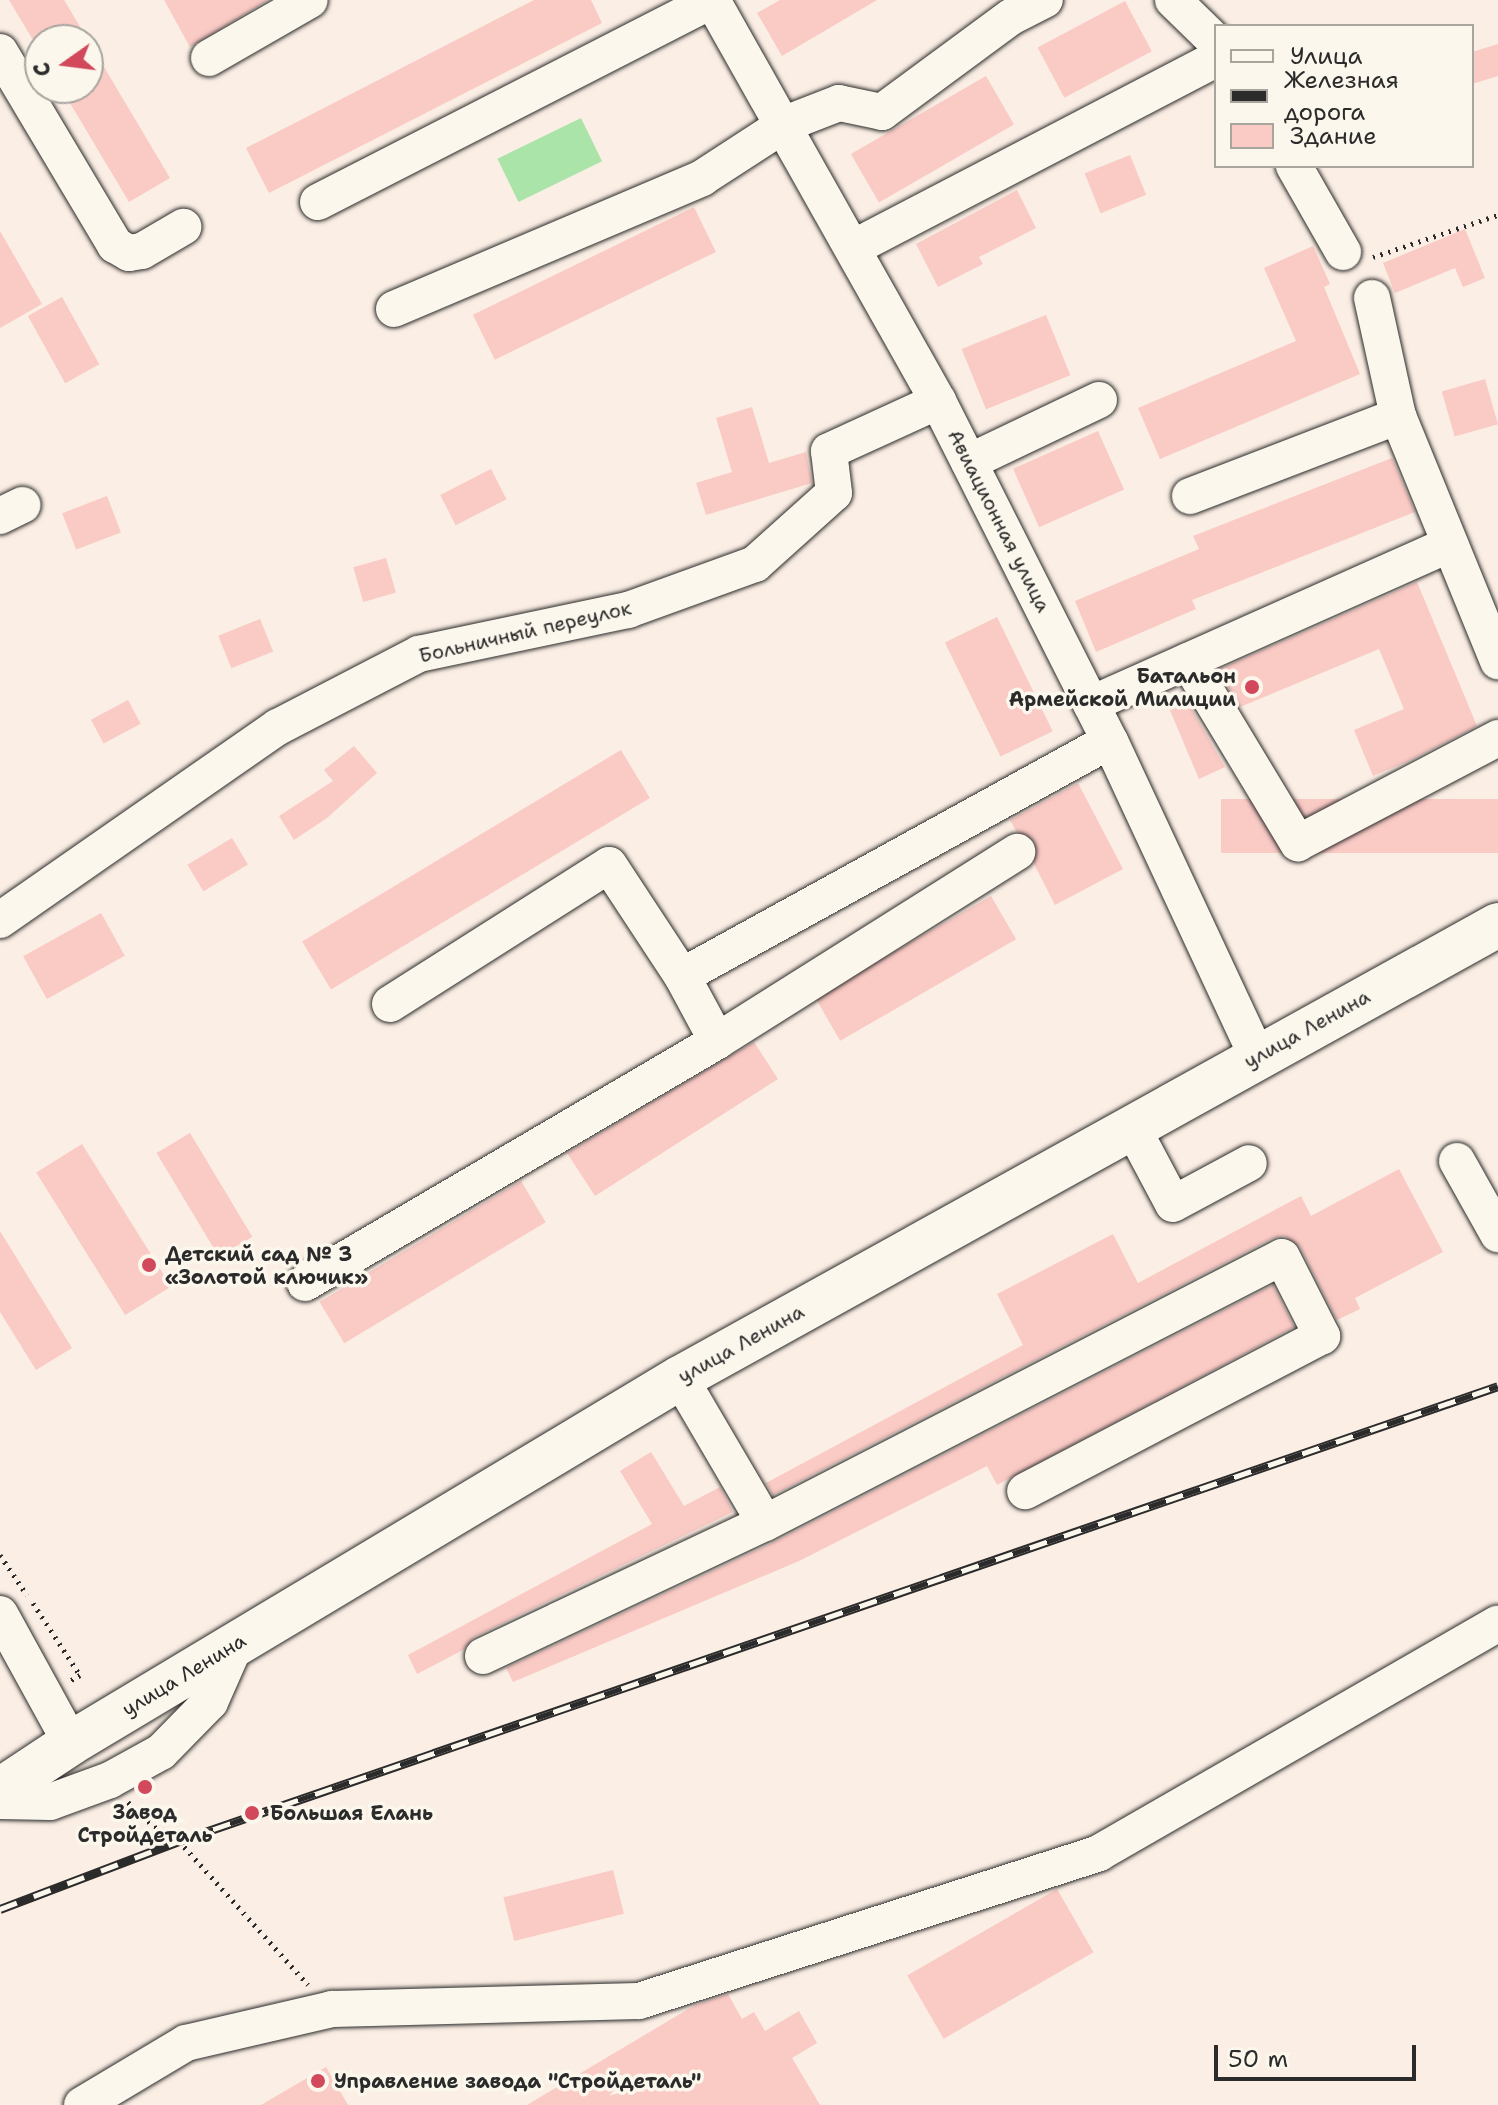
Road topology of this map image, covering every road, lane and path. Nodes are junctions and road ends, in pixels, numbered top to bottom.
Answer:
1 (310, 0) edge
2 (712, 0) edge
3 (1045, 0) edge
4 (1173, 0) edge
5 (1214, 40) edge
6 (0, 52) edge
7 (209, 58) dead end
8 (1214, 60) edge
9 (785, 124) junction
10 (1295, 168) edge
11 (318, 202) dead end
12 (1498, 215) edge
13 (183, 227) dead end
14 (853, 248) junction
15 (1343, 252) joint
16 (1372, 298) dead end
17 (394, 309) dead end
18 (1099, 400) dead end
19 (938, 401) junction
20 (1398, 416) junction
21 (969, 462) junction
22 (1190, 496) dead end
23 (1450, 544) junction
24 (1188, 661) junction
25 (1498, 661) edge
26 (1091, 704) junction
27 (1498, 738) edge
28 (1110, 741) junction
29 (1017, 852) dead end
30 (0, 920) edge
31 (1498, 925) edge
32 (682, 976) junction
33 (390, 1004) dead end
34 (717, 1041) junction
35 (1257, 1056) junction
36 (1131, 1125) junction
37 (1457, 1161) dead end
38 (1249, 1163) dead end
39 (1498, 1234) edge
40 (305, 1283) dead end
41 (680, 1378) junction
42 (1025, 1491) dead end
43 (765, 1523) junction
44 (0, 1614) edge
45 (1498, 1624) edge
46 (236, 1643) junction
47 (483, 1656) dead end
48 (71, 1743) junction
49 (110, 1780) junction
50 (0, 1790) edge
51 (0, 1801) edge
52 (332, 2009) junction
53 (82, 2105) edge

1 - 7 street
2 - 9 street, Авиационная улица
2 - 11 street
3 - 9 street
4 - 5 street
6 - 13 street
8 - 14 street
9 - 14 street, Авиационная улица
9 - 17 street
10 - 15 street
12 - 15 path
14 - 19 street, Авиационная улица
16 - 20 street
18 - 21 street
19 - 21 street, Авиационная улица
19 - 30 street, Больничный переулок
20 - 22 street
20 - 23 street
21 - 26 street, Авиационная улица
23 - 24 street
23 - 25 street
24 - 26 street
24 - 27 street
26 - 28 street, Авиационная улица
28 - 32 street
28 - 35 street, Авиационная улица
29 - 34 street
31 - 35 main road, улица Ленина
32 - 33 street
32 - 34 street
34 - 40 street
35 - 36 main road, улица Ленина
36 - 38 street
36 - 41 main road, улица Ленина
37 - 39 street
41 - 43 street
41 - 46 main road, улица Ленина
42 - 43 street
43 - 47 street
44 - 48 street
45 - 52 street
46 - 48 main road, улица Ленина
46 - 49 street
48 - 50 main road, улица Ленина
49 - 51 street
49 - 52 path
52 - 53 street

